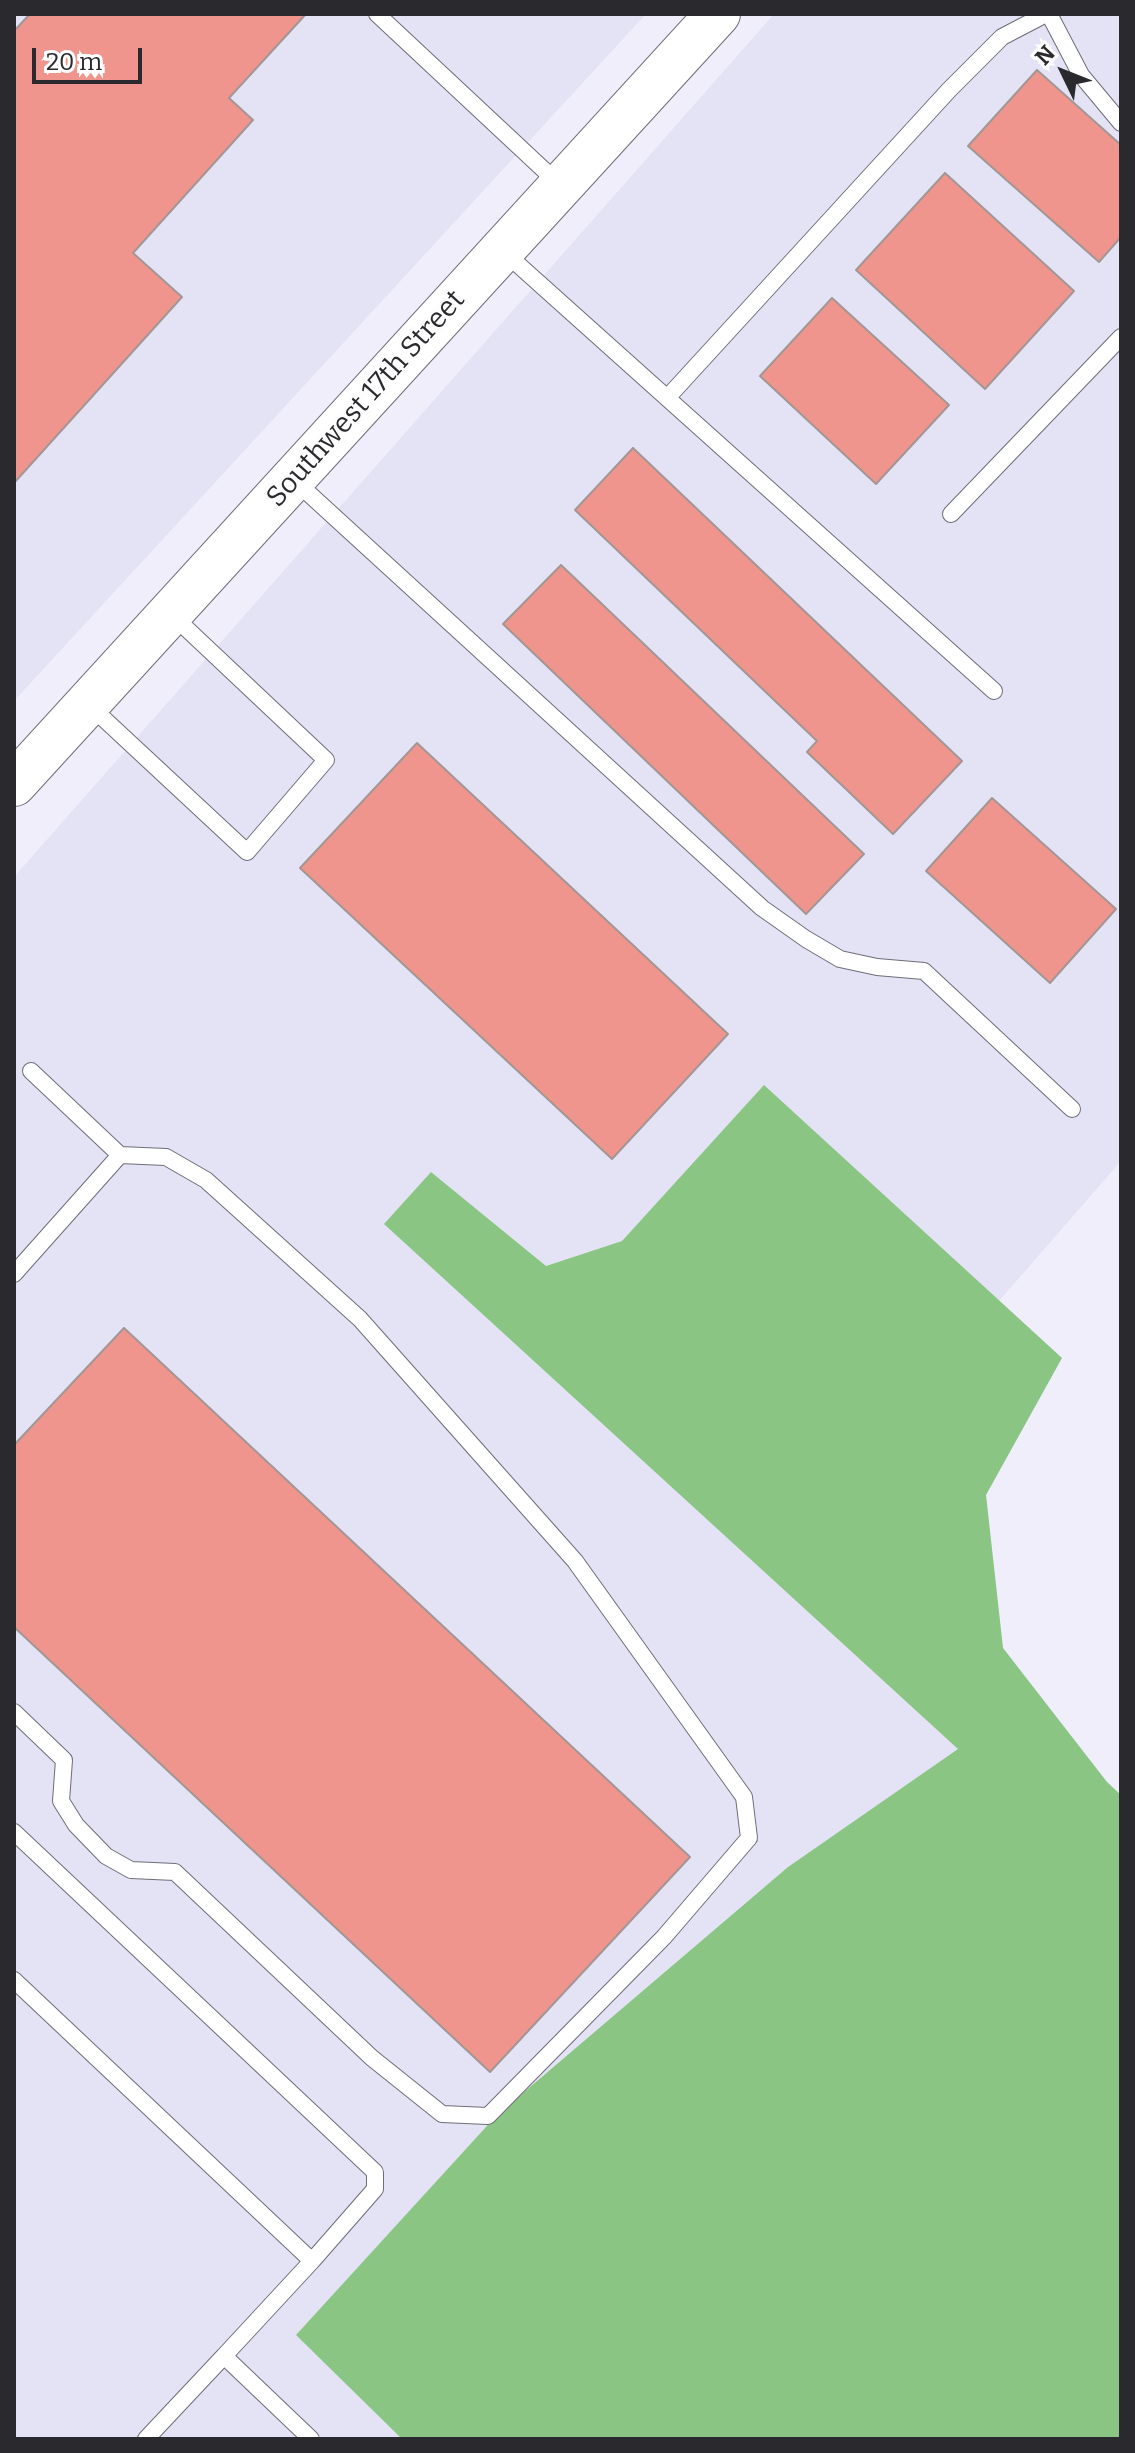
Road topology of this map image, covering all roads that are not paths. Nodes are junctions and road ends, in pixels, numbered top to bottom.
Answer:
1 (377, 14) edge
2 (718, 14) edge
3 (1048, 14) edge
4 (1121, 123) edge
5 (561, 186) junction
6 (502, 250) junction
7 (1121, 337) edge
8 (667, 398) junction
9 (293, 479) junction
10 (951, 514) dead end
11 (170, 613) junction
12 (994, 691) dead end
13 (88, 704) junction
14 (14, 784) edge
15 (31, 1071) dead end
16 (1072, 1109) dead end
17 (120, 1155) junction
18 (14, 1274) edge
19 (14, 1712) edge
20 (14, 1832) edge
21 (14, 1980) edge
22 (312, 2261) junction
23 (224, 2356) junction
24 (146, 2439) edge
25 (311, 2439) edge

1 - 5 lane
2 - 5 main road, Southwest 17th Street
3 - 4 lane
3 - 8 lane
5 - 6 main road, Southwest 17th Street
6 - 8 lane
6 - 9 main road, Southwest 17th Street
7 - 10 lane
8 - 12 lane
9 - 11 main road, Southwest 17th Street
9 - 16 lane
11 - 13 main road, Southwest 17th Street
11 - 13 lane
13 - 14 main road, Southwest 17th Street
15 - 17 lane
17 - 18 lane
17 - 19 lane
20 - 22 lane
21 - 22 lane
22 - 23 lane
23 - 24 lane
23 - 25 lane

